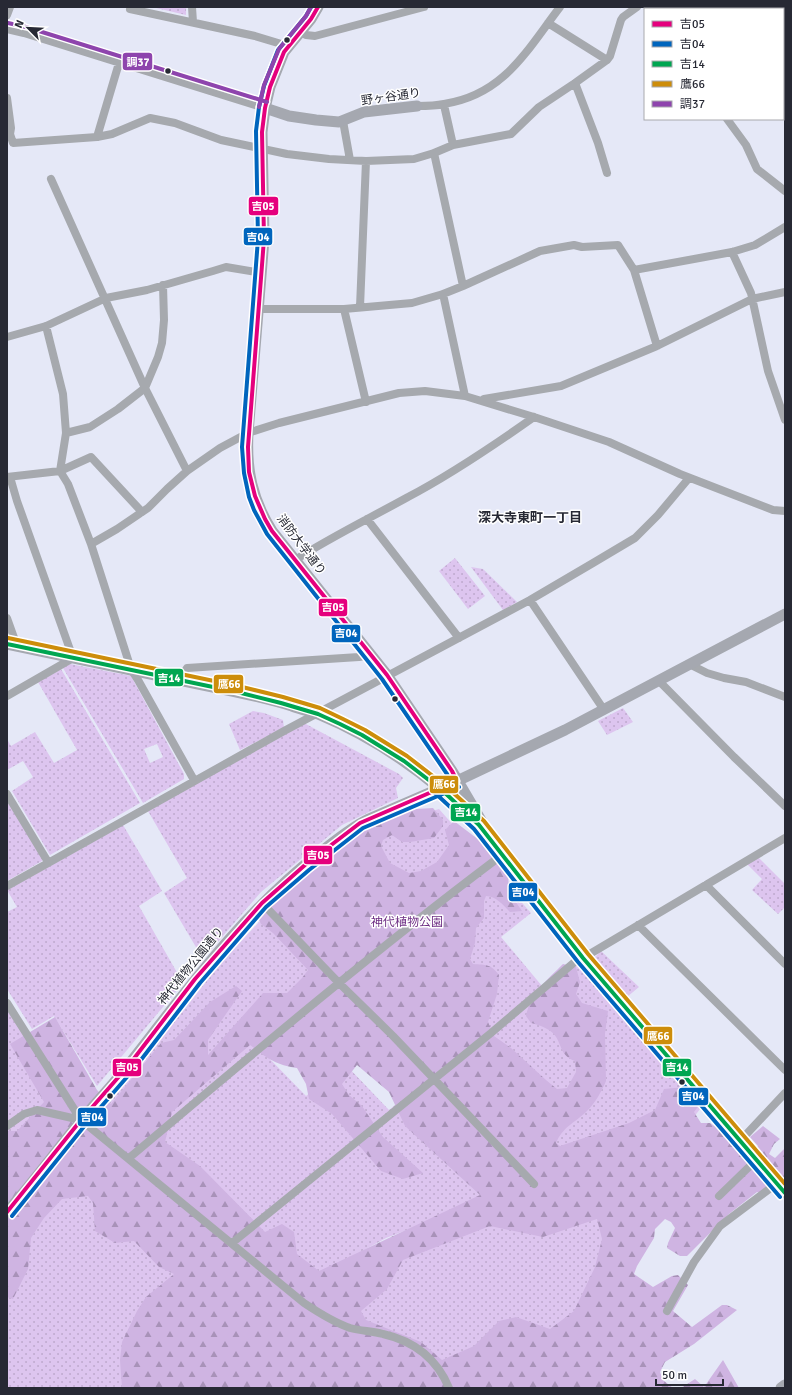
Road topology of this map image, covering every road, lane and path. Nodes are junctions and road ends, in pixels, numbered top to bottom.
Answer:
1 (10, 7) edge
2 (192, 7) edge
3 (318, 7) edge
4 (424, 7) edge
5 (560, 7) edge
6 (636, 7) edge
7 (130, 9) dead end
8 (7, 15) edge
9 (193, 22) junction
10 (548, 23) junction
11 (7, 29) edge
12 (303, 34) junction
13 (288, 46) junction
14 (607, 60) junction
15 (119, 63) junction
16 (576, 83) junction
17 (7, 98) edge
18 (444, 104) junction
19 (417, 106) joint
20 (265, 108) junction
21 (728, 120) edge
22 (343, 121) junction
23 (8, 134) edge
24 (96, 137) junction
25 (453, 145) junction
26 (262, 148) junction
27 (434, 153) junction
28 (350, 160) junction
29 (366, 161) junction
30 (607, 173) dead end
31 (51, 179) dead end
32 (785, 191) edge
33 (785, 227) edge
34 (732, 252) junction
35 (634, 270) junction
36 (262, 273) junction
37 (163, 286) junction
38 (463, 286) junction
39 (785, 292) edge
40 (443, 294) junction
41 (106, 298) junction
42 (752, 299) junction
43 (360, 308) junction
44 (258, 309) junction
45 (344, 309) junction
46 (46, 326) junction
47 (7, 337) edge
48 (657, 346) junction
49 (145, 388) junction
50 (465, 396) junction
51 (481, 399) junction
52 (366, 402) junction
53 (534, 417) junction
54 (785, 420) edge
55 (66, 433) junction
56 (248, 433) junction
57 (60, 471) junction
58 (187, 471) junction
59 (9, 477) edge
60 (689, 478) junction
61 (785, 511) edge
62 (142, 512) junction
63 (367, 519) junction
64 (91, 544) junction
65 (295, 560) junction
66 (530, 600) junction
67 (785, 614) edge
68 (7, 618) edge
69 (460, 638) junction
70 (12, 645) edge
71 (370, 655) junction
72 (73, 658) junction
73 (689, 664) junction
74 (131, 669) junction
75 (387, 675) junction
76 (180, 680) junction
77 (659, 681) junction
78 (7, 696) edge
79 (785, 697) edge
80 (604, 710) junction
81 (317, 714) junction
82 (194, 780) junction
83 (457, 781) junction
84 (439, 788) junction
85 (7, 794) edge
86 (785, 806) edge
87 (785, 838) edge
88 (495, 846) junction
89 (494, 861) dead end
90 (48, 862) junction
91 (706, 885) junction
92 (7, 886) edge
93 (262, 903) junction
94 (638, 925) junction
95 (580, 959) junction
96 (785, 964) edge
97 (338, 982) junction
98 (7, 1003) edge
99 (785, 1070) edge
100 (433, 1080) junction
101 (785, 1093) edge
102 (82, 1120) junction
103 (7, 1126) edge
104 (740, 1141) junction
105 (129, 1158) junction
106 (752, 1164) dead end
107 (776, 1182) junction
108 (534, 1184) dead end
109 (785, 1193) edge
110 (720, 1196) dead end
111 (7, 1212) edge
112 (232, 1243) junction
113 (667, 1311) dead end
114 (785, 1385) edge
115 (449, 1388) edge
116 (781, 1388) edge

1 - 8 street
2 - 9 street
3 - 12 street, 消防大学通り
4 - 12 street
5 - 10 street, 野ヶ谷通り
6 - 14 street
7 - 9 street
9 - 13 street
10 - 14 street
10 - 18 street, 野ヶ谷通り
11 - 15 street, 野ヶ谷通り
12 - 13 street, 消防大学通り
13 - 20 street, 消防大学通り
14 - 16 street
15 - 20 street, 野ヶ谷通り
15 - 24 street
16 - 25 street
16 - 30 street
17 - 23 street
18 - 19 street, 野ヶ谷通り
18 - 25 street
19 - 22 street, 野ヶ谷通り
20 - 22 street, 野ヶ谷通り
20 - 26 street, 消防大学通り
21 - 32 street
22 - 28 street
23 - 24 street
24 - 26 street
25 - 27 street
26 - 28 street
26 - 36 street, 消防大学通り
27 - 29 street
27 - 38 street
28 - 29 street
29 - 43 street
31 - 41 street
33 - 34 street
34 - 35 street
34 - 42 street
35 - 38 street
35 - 48 street
36 - 37 street
36 - 44 street, 消防大学通り
37 - 41 street
37 - 49 street
38 - 40 street
39 - 42 street
40 - 43 street
40 - 50 street
41 - 46 street
41 - 49 street
42 - 48 street
42 - 54 street
43 - 45 street
44 - 45 street
44 - 56 street, 消防大学通り
45 - 52 street
46 - 47 street
46 - 55 street
48 - 51 street
49 - 55 street
49 - 58 street
50 - 51 street
50 - 52 street
51 - 53 street
52 - 56 street
53 - 60 street
53 - 63 street
55 - 57 street
56 - 58 street
56 - 65 street, 消防大学通り
57 - 59 street
57 - 62 street
57 - 64 street
58 - 62 street
59 - 72 street
60 - 61 street
60 - 66 street
62 - 64 street
63 - 65 street
63 - 69 street
64 - 74 street
65 - 71 street, 消防大学通り
66 - 69 street
66 - 80 street
67 - 73 street, 神代植物公園通り
68 - 70 street
69 - 75 street
70 - 72 street
71 - 75 street, 消防大学通り
71 - 76 street
72 - 74 street
72 - 78 street
73 - 77 street, 神代植物公園通り
73 - 79 street
74 - 76 street
74 - 82 street
75 - 81 street
75 - 83 street, 消防大学通り
76 - 81 street
77 - 80 street, 神代植物公園通り
77 - 86 street
80 - 83 street, 神代植物公園通り
81 - 82 street
81 - 84 street
82 - 90 street
83 - 84 street, 神代植物公園通り
83 - 88 street, 消防大学通り
84 - 88 street
84 - 93 street, 神代植物公園通り
85 - 90 street
87 - 91 street
88 - 95 street
89 - 97 street
90 - 92 street
91 - 94 street
91 - 96 street
93 - 97 street
93 - 102 street, 神代植物公園通り
94 - 95 street
94 - 99 street
95 - 100 street
95 - 104 street
97 - 100 street
97 - 105 street
98 - 102 street
100 - 108 street
100 - 112 street
101 - 104 street
102 - 103 street
102 - 105 street
102 - 111 street, 神代植物公園通り
104 - 107 street
105 - 112 street
106 - 110 street
107 - 109 street
107 - 113 street
112 - 115 street
114 - 116 street

